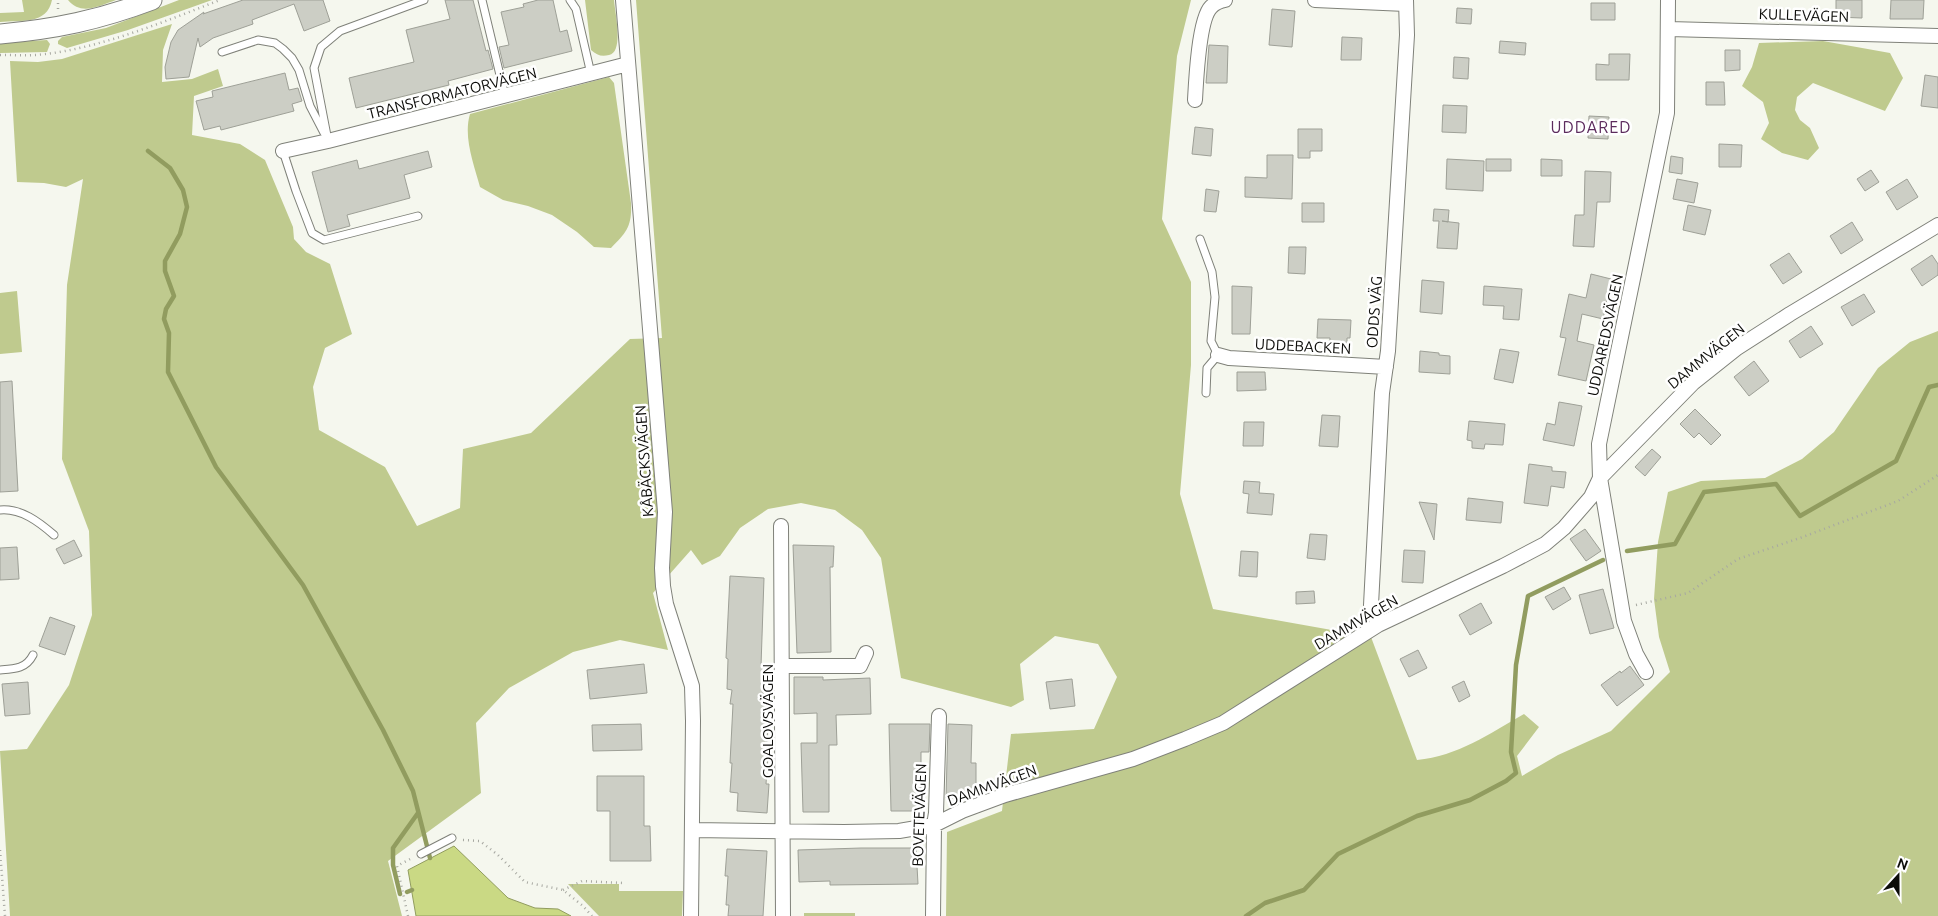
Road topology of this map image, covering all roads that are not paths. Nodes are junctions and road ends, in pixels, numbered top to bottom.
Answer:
1 (152, 0) edge
2 (424, 0) edge
3 (482, 0) edge
4 (570, 0) edge
5 (623, 0) edge
6 (1225, 0) edge
7 (1315, 0) edge
8 (1668, 0) edge
9 (1406, 2) edge
10 (1210, 4) edge
11 (1669, 28) junction
12 (0, 34) edge
13 (1938, 36) edge
14 (222, 52) dead end
15 (628, 64) junction
16 (591, 74) junction
17 (505, 96) junction
18 (1195, 100) dead end
19 (328, 141) junction
20 (284, 150) joint
21 (418, 216) dead end
22 (1938, 225) edge
23 (1200, 239) dead end
24 (1218, 355) junction
25 (1386, 367) junction
26 (1206, 393) dead end
27 (1600, 478) junction
28 (0, 510) edge
29 (781, 526) dead end
30 (54, 535) dead end
31 (1378, 626) junction
32 (866, 653) dead end
33 (33, 655) dead end
34 (782, 666) junction
35 (0, 670) edge
36 (1646, 672) dead end
37 (939, 716) dead end
38 (934, 825) junction
39 (693, 830) junction
40 (784, 832) junction
41 (452, 838) road end
42 (422, 854) road end
43 (691, 916) edge
44 (783, 916) edge
45 (933, 916) edge

1 - 12 street
2 - 19 lane
3 - 17 lane
4 - 16 lane
5 - 15 street, KÅBÄCKSVÄGEN
6 - 10 street
7 - 9 street
8 - 11 street, UDDAREDSVÄGEN
9 - 25 street, ODDS VÄG
10 - 18 street
11 - 13 street, KULLEVÄGEN
11 - 27 street, UDDAREDSVÄGEN
14 - 19 lane
15 - 16 street, TRANSFORMATORVÄGEN
15 - 39 street, KÅBÄCKSVÄGEN
16 - 17 street, TRANSFORMATORVÄGEN
17 - 19 street, TRANSFORMATORVÄGEN
19 - 20 street, TRANSFORMATORVÄGEN
20 - 21 lane
22 - 27 street, DAMMVÄGEN
23 - 24 lane
24 - 25 street, UDDEBACKEN
24 - 26 lane
25 - 31 street, ODDS VÄG
27 - 31 street, DAMMVÄGEN
27 - 36 street, UDDAREDSVÄGEN
28 - 30 lane
29 - 34 street, GOALOVSVÄGEN
31 - 38 street, DAMMVÄGEN
32 - 34 street
33 - 35 lane
34 - 40 street, GOALOVSVÄGEN
37 - 38 street, BOVETEVÄGEN
38 - 40 street, DAMMVÄGEN
38 - 45 street, BOVETEVÄGEN
39 - 40 street, DAMMVÄGEN
39 - 43 street, KÅBÄCKSVÄGEN
40 - 44 street, GOALOVSVÄGEN
41 - 42 lane

